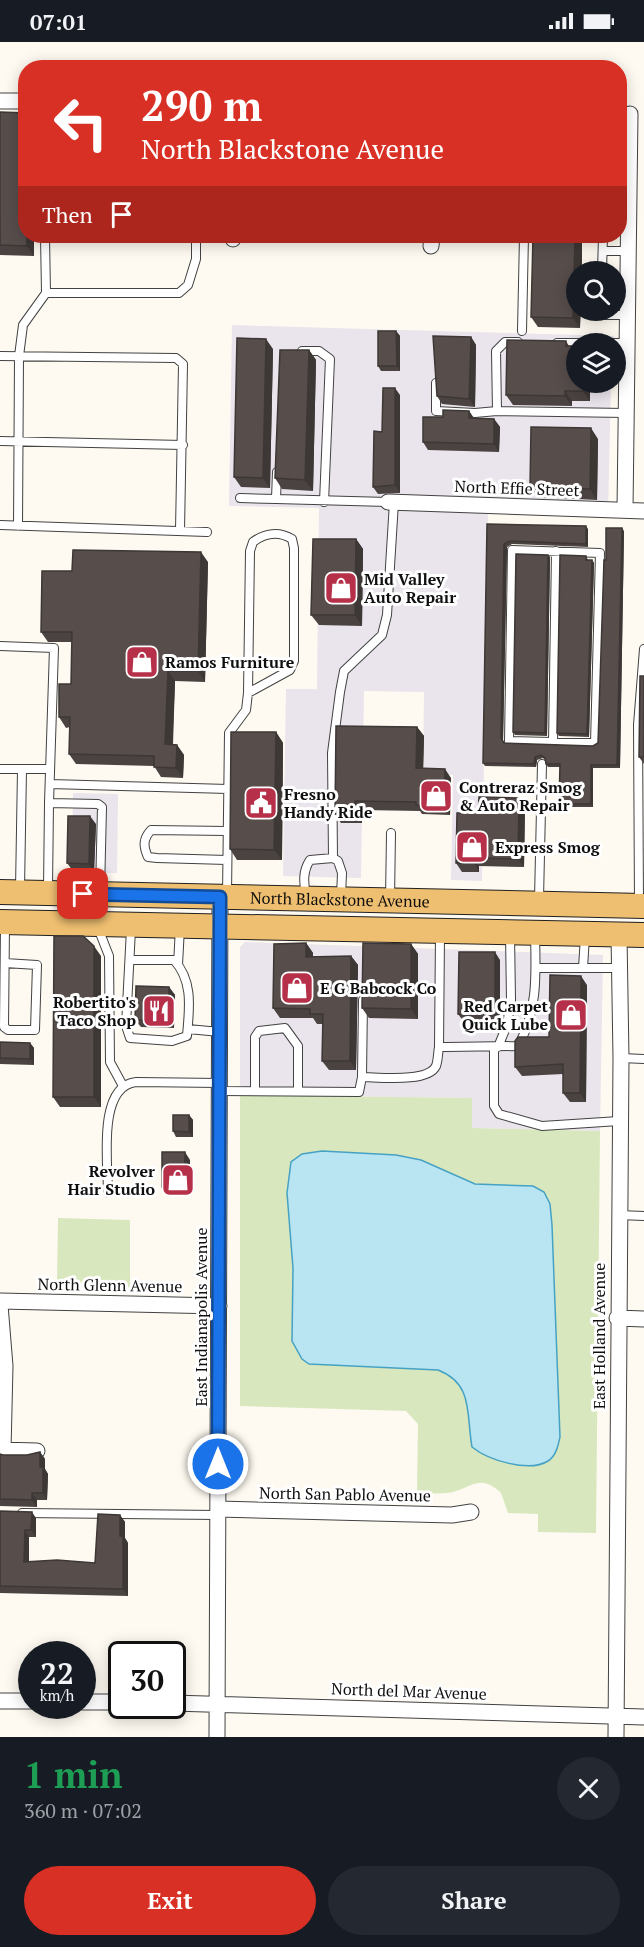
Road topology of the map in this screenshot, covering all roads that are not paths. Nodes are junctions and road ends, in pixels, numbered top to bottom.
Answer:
1 (0, 101) edge
2 (18, 101) edge
3 (631, 114) edge
4 (627, 140) edge
5 (627, 231) edge
6 (45, 243) edge
7 (196, 243) edge
8 (524, 243) edge
9 (603, 243) edge
10 (603, 251) junction
11 (630, 251) junction
12 (603, 261) edge
13 (626, 266) edge
14 (46, 292) junction
15 (626, 303) edge
16 (628, 315) joint
17 (522, 331) dead end
18 (528, 342) edge
19 (550, 343) edge
20 (627, 343) junction
21 (298, 351) edge
22 (0, 356) edge
23 (19, 356) junction
24 (436, 379) edge
25 (497, 411) junction
26 (626, 413) junction
27 (0, 441) edge
28 (18, 441) junction
29 (183, 445) junction
30 (277, 464) edge
31 (240, 498) dead end
32 (276, 499) junction
33 (324, 501) junction
34 (391, 502) junction
35 (625, 510) junction
36 (644, 511) edge
37 (0, 525) edge
38 (18, 526) junction
39 (180, 531) junction
40 (207, 532) dead end
41 (556, 551) junction
42 (0, 646) edge
43 (644, 649) edge
44 (248, 693) junction
45 (552, 742) junction
46 (542, 764) dead end
47 (0, 769) edge
48 (22, 769) junction
49 (50, 769) junction
50 (50, 783) junction
51 (228, 789) junction
52 (49, 803) junction
53 (227, 831) junction
54 (391, 833) dead end
55 (333, 858) junction
56 (227, 860) junction
57 (10, 892) edge
58 (48, 893) junction
59 (100, 894) junction
60 (224, 897) junction
61 (306, 898) junction
62 (341, 899) junction
63 (390, 900) junction
64 (539, 904) junction
65 (611, 906) junction
66 (642, 911) edge
67 (3, 922) edge
68 (97, 924) junction
69 (131, 924) junction
70 (180, 925) junction
71 (220, 926) junction
72 (440, 931) junction
73 (510, 933) junction
74 (535, 933) junction
75 (585, 934) junction
76 (619, 935) junction
77 (644, 935) edge
78 (132, 960) junction
79 (5, 963) junction
80 (178, 965) junction
81 (536, 968) junction
82 (583, 968) junction
83 (619, 968) junction
84 (363, 988) edge
85 (188, 1029) junction
86 (220, 1032) junction
87 (439, 1047) junction
88 (496, 1047) junction
89 (621, 1058) junction
90 (644, 1059) edge
91 (362, 1077) junction
92 (123, 1086) junction
93 (220, 1087) junction
94 (255, 1091) junction
95 (298, 1091) junction
96 (619, 1121) junction
97 (108, 1193) dead end
98 (618, 1215) junction
99 (644, 1216) edge
100 (0, 1303) edge
101 (219, 1305) junction
102 (617, 1318) junction
103 (644, 1319) edge
104 (2, 1450) edge
105 (37, 1451) edge
106 (11, 1512) edge
107 (218, 1512) junction
108 (471, 1512) dead end
109 (0, 1701) edge
110 (18, 1701) edge
111 (186, 1703) edge
112 (217, 1704) junction
113 (616, 1716) junction
114 (644, 1717) edge
115 (217, 1737) edge
116 (616, 1737) edge

1 - 2 street
3 - 4 street
5 - 11 street
6 - 14 lane
7 - 14 lane
8 - 17 lane
9 - 10 lane
10 - 11 lane
10 - 12 lane
11 - 13 street
14 - 23 lane
15 - 16 street
16 - 20 street
18 - 25 lane
19 - 20 lane
20 - 26 street
21 - 33 lane
22 - 23 lane
23 - 28 lane
23 - 29 lane
24 - 25 lane
25 - 26 lane
26 - 35 street
27 - 28 lane
28 - 29 lane
28 - 38 lane
29 - 39 lane
30 - 32 lane
31 - 32 lane
32 - 33 lane
33 - 34 lane
34 - 35 street, North Effie Street
34 - 55 lane
35 - 36 street, North Effie Street
37 - 38 lane
38 - 39 lane
39 - 40 lane
41 - 45 lane
41 - 45 lane
41 - 45 lane
42 - 49 lane
43 - 66 lane
44 - 44 lane
44 - 51 lane
46 - 64 lane
47 - 48 lane
48 - 49 lane
48 - 57 lane
49 - 50 lane
50 - 51 lane
50 - 52 lane
51 - 53 lane
52 - 58 lane
52 - 59 lane
53 - 56 lane
53 - 56 lane
54 - 63 lane
55 - 61 lane
55 - 62 lane
56 - 60 lane
57 - 58 main road, North Blackstone Avenue
58 - 59 main road, North Blackstone Avenue
59 - 60 main road, North Blackstone Avenue
60 - 61 main road, North Blackstone Avenue
60 - 71 street, East Indianapolis Avenue
61 - 62 main road, North Blackstone Avenue
62 - 63 main road, North Blackstone Avenue
63 - 64 main road, North Blackstone Avenue
64 - 65 main road, North Blackstone Avenue
65 - 66 main road, North Blackstone Avenue
65 - 73 main road
66 - 76 main road
67 - 68 main road, North Blackstone Avenue
67 - 79 lane
68 - 69 main road, North Blackstone Avenue
68 - 92 lane
69 - 70 main road, North Blackstone Avenue
69 - 78 lane
70 - 71 main road, North Blackstone Avenue
70 - 80 lane
71 - 72 main road, North Blackstone Avenue
71 - 86 street, East Indianapolis Avenue
72 - 73 main road, North Blackstone Avenue
72 - 87 lane
73 - 74 main road, North Blackstone Avenue
73 - 88 lane
74 - 75 main road, North Blackstone Avenue
74 - 81 lane
75 - 76 main road, North Blackstone Avenue
75 - 82 lane
76 - 77 main road, North Blackstone Avenue
76 - 83 street, East Holland Avenue
78 - 80 lane
78 - 85 lane
79 - 79 lane
80 - 85 lane
81 - 82 lane
81 - 88 lane
82 - 83 lane
83 - 89 street, East Holland Avenue
84 - 91 lane
85 - 86 lane
86 - 93 street, East Indianapolis Avenue
87 - 88 lane
87 - 91 lane
88 - 96 lane
89 - 90 lane
89 - 96 street, East Holland Avenue
91 - 95 lane
92 - 93 lane
92 - 97 lane
93 - 94 lane
93 - 101 street, East Indianapolis Avenue
94 - 95 lane
94 - 95 lane
96 - 98 street, East Holland Avenue
98 - 99 lane
98 - 102 street, East Holland Avenue
100 - 101 street, North Glenn Avenue
100 - 104 street
101 - 107 street, East Indianapolis Avenue
102 - 103 street
102 - 113 street, East Holland Avenue
104 - 105 street
106 - 107 lane
107 - 108 street, North San Pablo Avenue
107 - 112 street, East Indianapolis Avenue
109 - 110 street
111 - 112 street, North del Mar Avenue
112 - 113 street, North del Mar Avenue
112 - 115 street, East Indianapolis Avenue
113 - 114 street, North del Mar Avenue
113 - 116 street, East Holland Avenue

